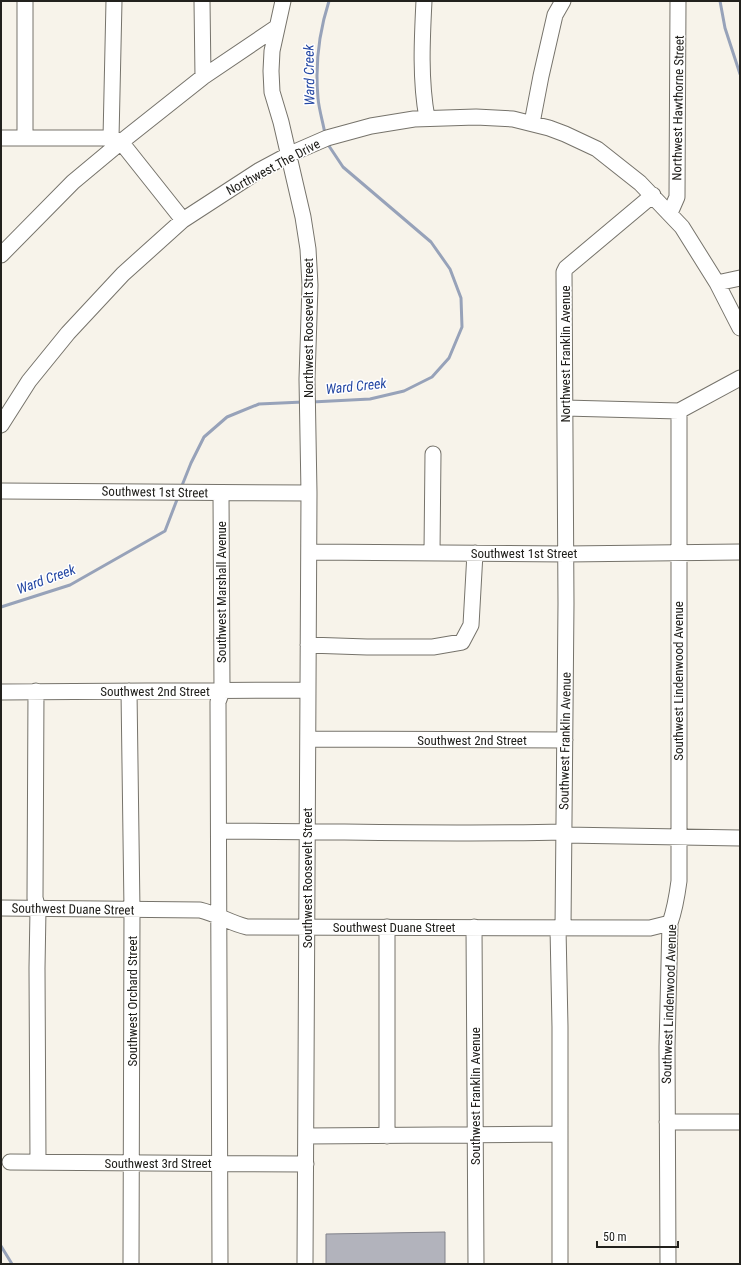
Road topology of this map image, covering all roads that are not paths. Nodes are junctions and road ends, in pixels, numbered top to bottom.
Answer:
1 (25, 1) edge
2 (114, 1) edge
3 (202, 1) edge
4 (283, 1) edge
5 (424, 1) edge
6 (563, 1) edge
7 (678, 1) edge
8 (278, 27) junction
9 (203, 77) junction
10 (427, 118) junction
11 (532, 124) junction
12 (1, 138) edge
13 (25, 138) junction
14 (116, 140) junction
15 (288, 155) junction
16 (653, 195) junction
17 (670, 213) junction
18 (183, 220) junction
19 (1, 255) edge
20 (740, 278) edge
21 (718, 283) junction
22 (740, 328) edge
23 (740, 378) edge
24 (565, 408) junction
25 (678, 411) junction
26 (1, 425) edge
27 (433, 454) dead end
28 (1, 491) edge
29 (221, 493) junction
30 (309, 493) junction
31 (308, 552) junction
32 (432, 552) junction
33 (740, 552) edge
34 (475, 553) junction
35 (679, 553) junction
36 (566, 554) junction
37 (308, 645) junction
38 (308, 690) junction
39 (36, 691) junction
40 (129, 691) junction
41 (1, 692) edge
42 (220, 696) junction
43 (308, 739) junction
44 (565, 740) junction
45 (219, 831) junction
46 (308, 831) junction
47 (564, 834) junction
48 (678, 837) junction
49 (740, 838) edge
50 (1, 908) edge
51 (38, 909) junction
52 (132, 910) junction
53 (219, 916) junction
54 (670, 923) junction
55 (307, 927) junction
56 (387, 927) junction
57 (474, 927) junction
58 (560, 928) junction
59 (667, 1122) junction
60 (740, 1122) edge
61 (560, 1134) junction
62 (306, 1136) junction
63 (387, 1136) junction
64 (476, 1136) junction
65 (10, 1162) dead end
66 (38, 1162) junction
67 (132, 1163) junction
68 (220, 1163) junction
69 (306, 1164) junction
70 (131, 1264) edge
71 (220, 1264) edge
72 (305, 1264) edge
73 (476, 1264) edge
74 (560, 1264) edge
75 (668, 1264) edge

1 - 13 street
2 - 14 street
3 - 9 street
4 - 8 street, Northwest Roosevelt Street
5 - 10 street
6 - 11 street
7 - 17 street, Northwest Hawthorne Street
8 - 9 street
8 - 15 street, Northwest Roosevelt Street
9 - 14 street
10 - 11 street, Northwest The Drive
10 - 15 street, Northwest The Drive
11 - 16 street, Northwest The Drive
12 - 13 street
13 - 14 street
14 - 18 street
14 - 19 street
15 - 18 street, Northwest The Drive
15 - 30 street, Northwest Roosevelt Street
16 - 17 street, Northwest The Drive
16 - 24 street, Northwest Franklin Avenue
17 - 21 street, Northwest The Drive
18 - 26 street, Northwest The Drive
20 - 21 street
21 - 22 street, Northwest The Drive
23 - 25 street
24 - 25 street
24 - 36 street, Northwest Franklin Avenue
25 - 35 street, Southwest Lindenwood Avenue
27 - 32 street
28 - 29 street, Southwest 1st Street
29 - 30 street, Southwest 1st Street
29 - 42 street, Southwest Marshall Avenue
30 - 31 street, Southwest Roosevelt Street
31 - 32 street, Southwest 1st Street
31 - 37 street, Southwest Roosevelt Street
32 - 34 street, Southwest 1st Street
33 - 35 street, Southwest 1st Street
34 - 36 street, Southwest 1st Street
34 - 37 street
35 - 36 street, Southwest 1st Street
35 - 48 street, Southwest Lindenwood Avenue
36 - 44 street, Southwest Franklin Avenue
37 - 38 street, Southwest Roosevelt Street
38 - 42 street, Southwest 2nd Street
38 - 43 street, Southwest Roosevelt Street
39 - 40 street, Southwest 2nd Street
39 - 41 street, Southwest 2nd Street
39 - 51 street
40 - 42 street, Southwest 2nd Street
40 - 52 street, Southwest Orchard Street
42 - 45 street, Southwest Marshall Avenue
43 - 44 street, Southwest 2nd Street
43 - 46 street, Southwest Roosevelt Street
44 - 47 street, Southwest Franklin Avenue
45 - 46 street
45 - 53 street, Southwest Marshall Avenue
46 - 47 street
46 - 55 street, Southwest Roosevelt Street
47 - 48 street
47 - 58 street, Southwest Franklin Avenue
48 - 49 street
48 - 54 street, Southwest Lindenwood Avenue
50 - 51 street, Southwest Duane Street
51 - 52 street, Southwest Duane Street
51 - 66 street
52 - 53 street, Southwest Duane Street
52 - 67 street, Southwest Orchard Street
53 - 55 street, Southwest Duane Street
53 - 68 street, Southwest Marshall Avenue
54 - 58 street, Southwest Duane Street
54 - 59 street, Southwest Lindenwood Avenue
55 - 56 street, Southwest Duane Street
55 - 62 street, Southwest Roosevelt Street
56 - 57 street, Southwest Duane Street
56 - 63 street
57 - 58 street, Southwest Duane Street
57 - 64 street, Southwest Franklin Avenue
58 - 61 street, Southwest Franklin Avenue
59 - 60 street
59 - 75 street, Southwest Lindenwood Avenue
61 - 64 street
61 - 74 street, Southwest Franklin Avenue
62 - 63 street
62 - 69 street, Southwest Roosevelt Street
63 - 64 street
64 - 73 street, Southwest Franklin Avenue
65 - 66 street, Southwest 3rd Street
66 - 67 street, Southwest 3rd Street
67 - 68 street, Southwest 3rd Street
67 - 70 street, Southwest Orchard Street
68 - 69 street, Southwest 3rd Street
68 - 71 street, Southwest Marshall Avenue
69 - 72 street, Southwest Roosevelt Street

